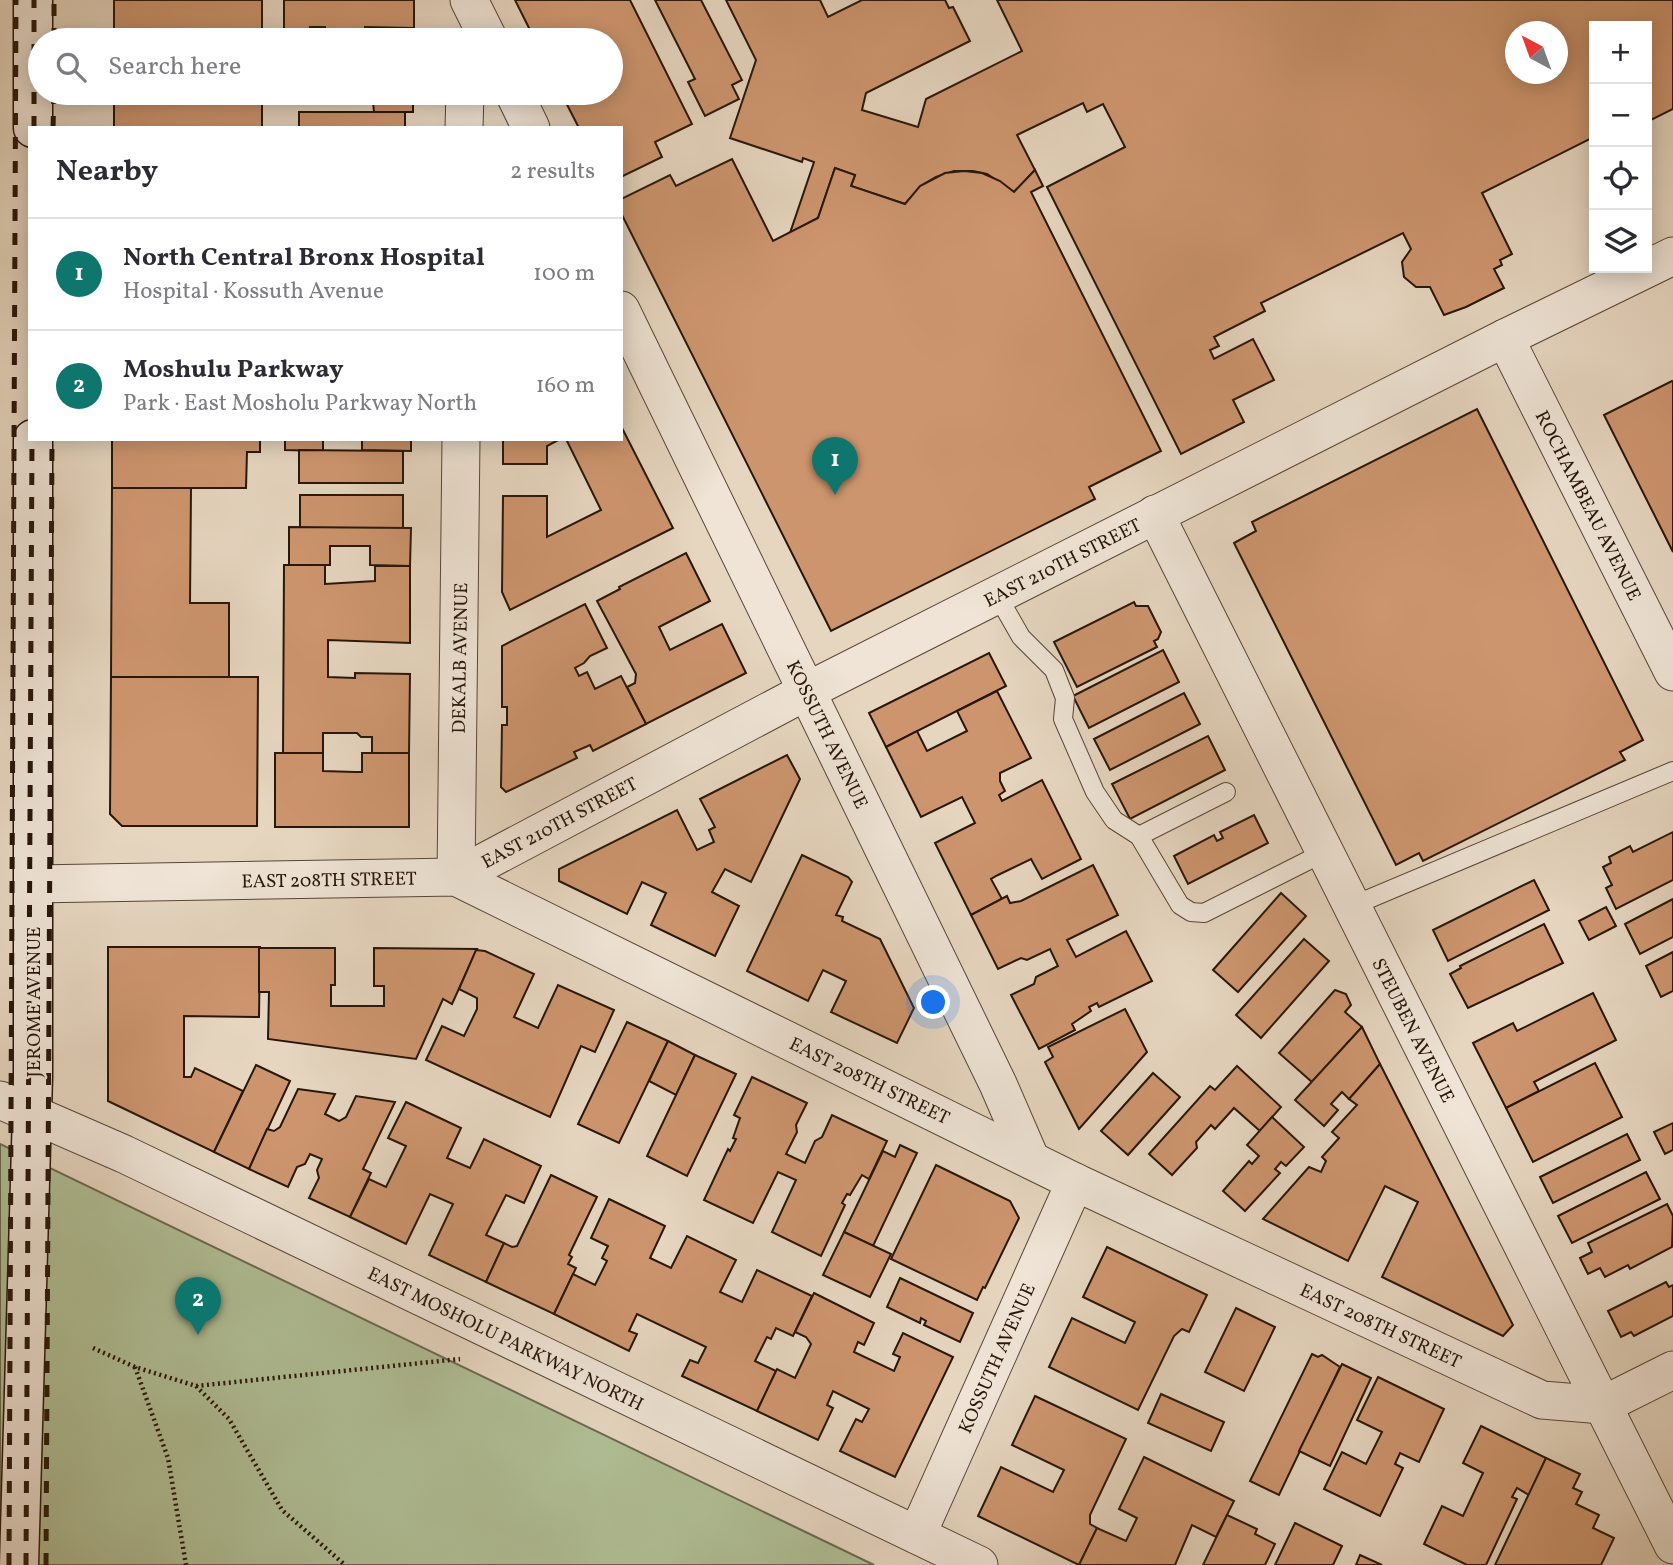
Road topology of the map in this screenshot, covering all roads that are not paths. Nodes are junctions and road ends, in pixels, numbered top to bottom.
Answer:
1 (33, 0) edge
2 (467, 0) edge
3 (33, 28) edge
4 (466, 28) edge
5 (482, 28) edge
6 (33, 105) edge
7 (465, 105) edge
8 (520, 105) edge
9 (33, 126) edge
10 (464, 126) edge
11 (530, 126) edge
12 (1673, 256) edge
13 (623, 314) edge
14 (1505, 338) junction
15 (33, 441) edge
16 (461, 441) edge
17 (1156, 514) junction
18 (997, 595) junction
19 (1673, 672) edge
20 (807, 691) junction
21 (1673, 771) edge
22 (1226, 792) dead end
23 (1139, 836) junction
24 (1325, 852) junction
25 (456, 877) junction
26 (33, 884) junction
27 (1352, 906) junction
28 (16, 1107) edge
29 (1031, 1160) junction
30 (1075, 1182) junction
31 (1673, 1370) edge
32 (1603, 1405) junction
33 (917, 1535) junction
34 (1673, 1545) edge
35 (19, 1558) edge
36 (979, 1565) edge

1 - 3 main road
2 - 4 street
2 - 5 street
6 - 9 main road
7 - 10 street
8 - 11 street
12 - 14 street, EAST 210TH STREET
13 - 20 street, KOSSUTH AVENUE
14 - 17 street, EAST 210TH STREET
14 - 19 street, ROCHAMBEAU AVENUE
15 - 26 main road, JEROME AVENUE
16 - 25 street, DEKALB AVENUE
17 - 18 street, EAST 210TH STREET
17 - 24 street, STEUBEN AVENUE
18 - 20 street, EAST 210TH STREET
18 - 23 lane
20 - 25 street, EAST 210TH STREET
20 - 29 street, KOSSUTH AVENUE
21 - 27 lane
22 - 23 lane
23 - 24 lane
24 - 27 street, STEUBEN AVENUE
25 - 26 street, EAST 208TH STREET
25 - 29 street, EAST 208TH STREET
26 - 28 main road, JEROME AVENUE
27 - 32 street, STEUBEN AVENUE
28 - 33 street, EAST MOSHOLU PARKWAY NORTH
28 - 35 main road, JEROME AVENUE
29 - 30 street, EAST 208TH STREET
30 - 32 street, EAST 208TH STREET
30 - 33 street, KOSSUTH AVENUE
31 - 32 street
32 - 34 street, STEUBEN AVENUE
33 - 36 street, EAST MOSHOLU PARKWAY NORTH

